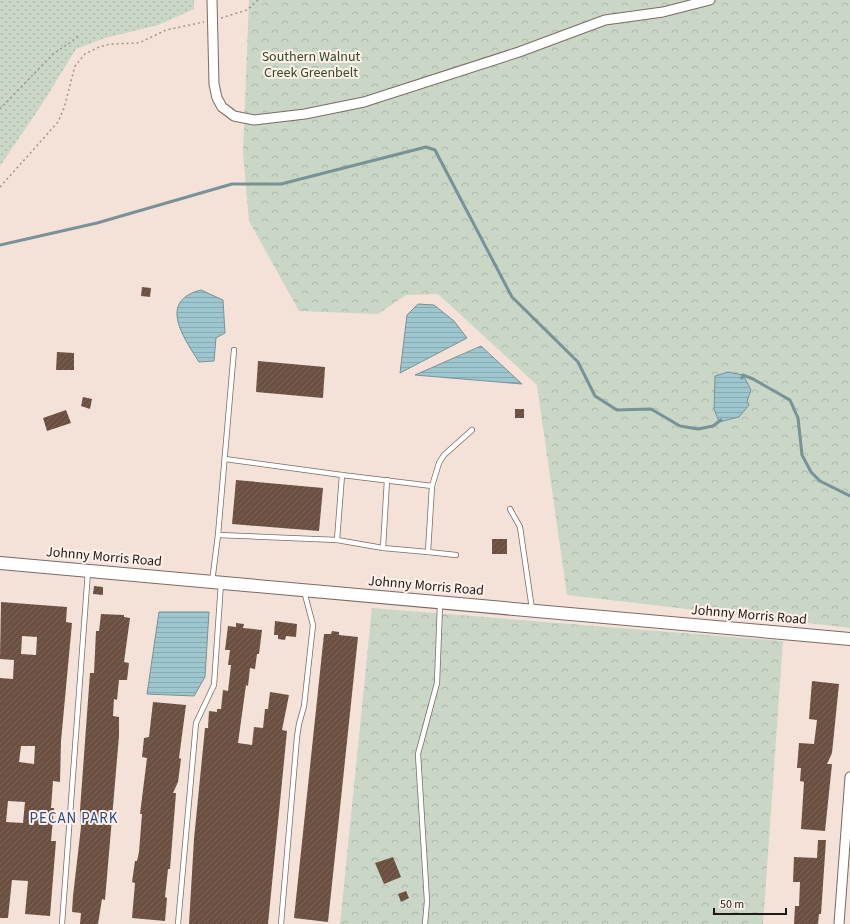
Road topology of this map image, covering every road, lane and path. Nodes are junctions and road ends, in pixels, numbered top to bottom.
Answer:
1 (212, 0) edge
2 (258, 0) edge
3 (710, 0) edge
4 (213, 21) junction
5 (78, 36) dead end
6 (0, 109) edge
7 (0, 187) edge
8 (234, 350) dead end
9 (472, 430) dead end
10 (225, 459) junction
11 (342, 475) junction
12 (387, 480) junction
13 (432, 486) junction
14 (510, 509) dead end
15 (218, 535) junction
16 (337, 540) junction
17 (383, 548) junction
18 (428, 552) junction
19 (456, 555) dead end
20 (0, 563) edge
21 (88, 571) junction
22 (216, 582) junction
23 (303, 590) junction
24 (440, 602) junction
25 (532, 610) junction
26 (850, 639) edge
27 (850, 777) edge
28 (62, 924) edge
29 (178, 924) edge
30 (281, 924) edge
31 (425, 924) edge
32 (839, 924) edge

1 - 4 street
2 - 4 path
3 - 4 street
4 - 7 path
5 - 6 path
8 - 10 lane
9 - 13 lane
10 - 11 lane
10 - 15 lane
11 - 12 lane
11 - 16 lane
12 - 13 lane
12 - 17 lane
13 - 18 lane
14 - 25 lane
15 - 16 lane
15 - 22 lane
16 - 17 lane
17 - 18 lane
18 - 19 lane
20 - 21 street, Johnny Morris Road
21 - 22 street, Johnny Morris Road
21 - 28 lane
22 - 23 street, Johnny Morris Road
22 - 29 lane
23 - 24 street, Johnny Morris Road
23 - 30 lane
24 - 25 street, Johnny Morris Road
24 - 31 lane
25 - 26 street, Johnny Morris Road
27 - 32 street

